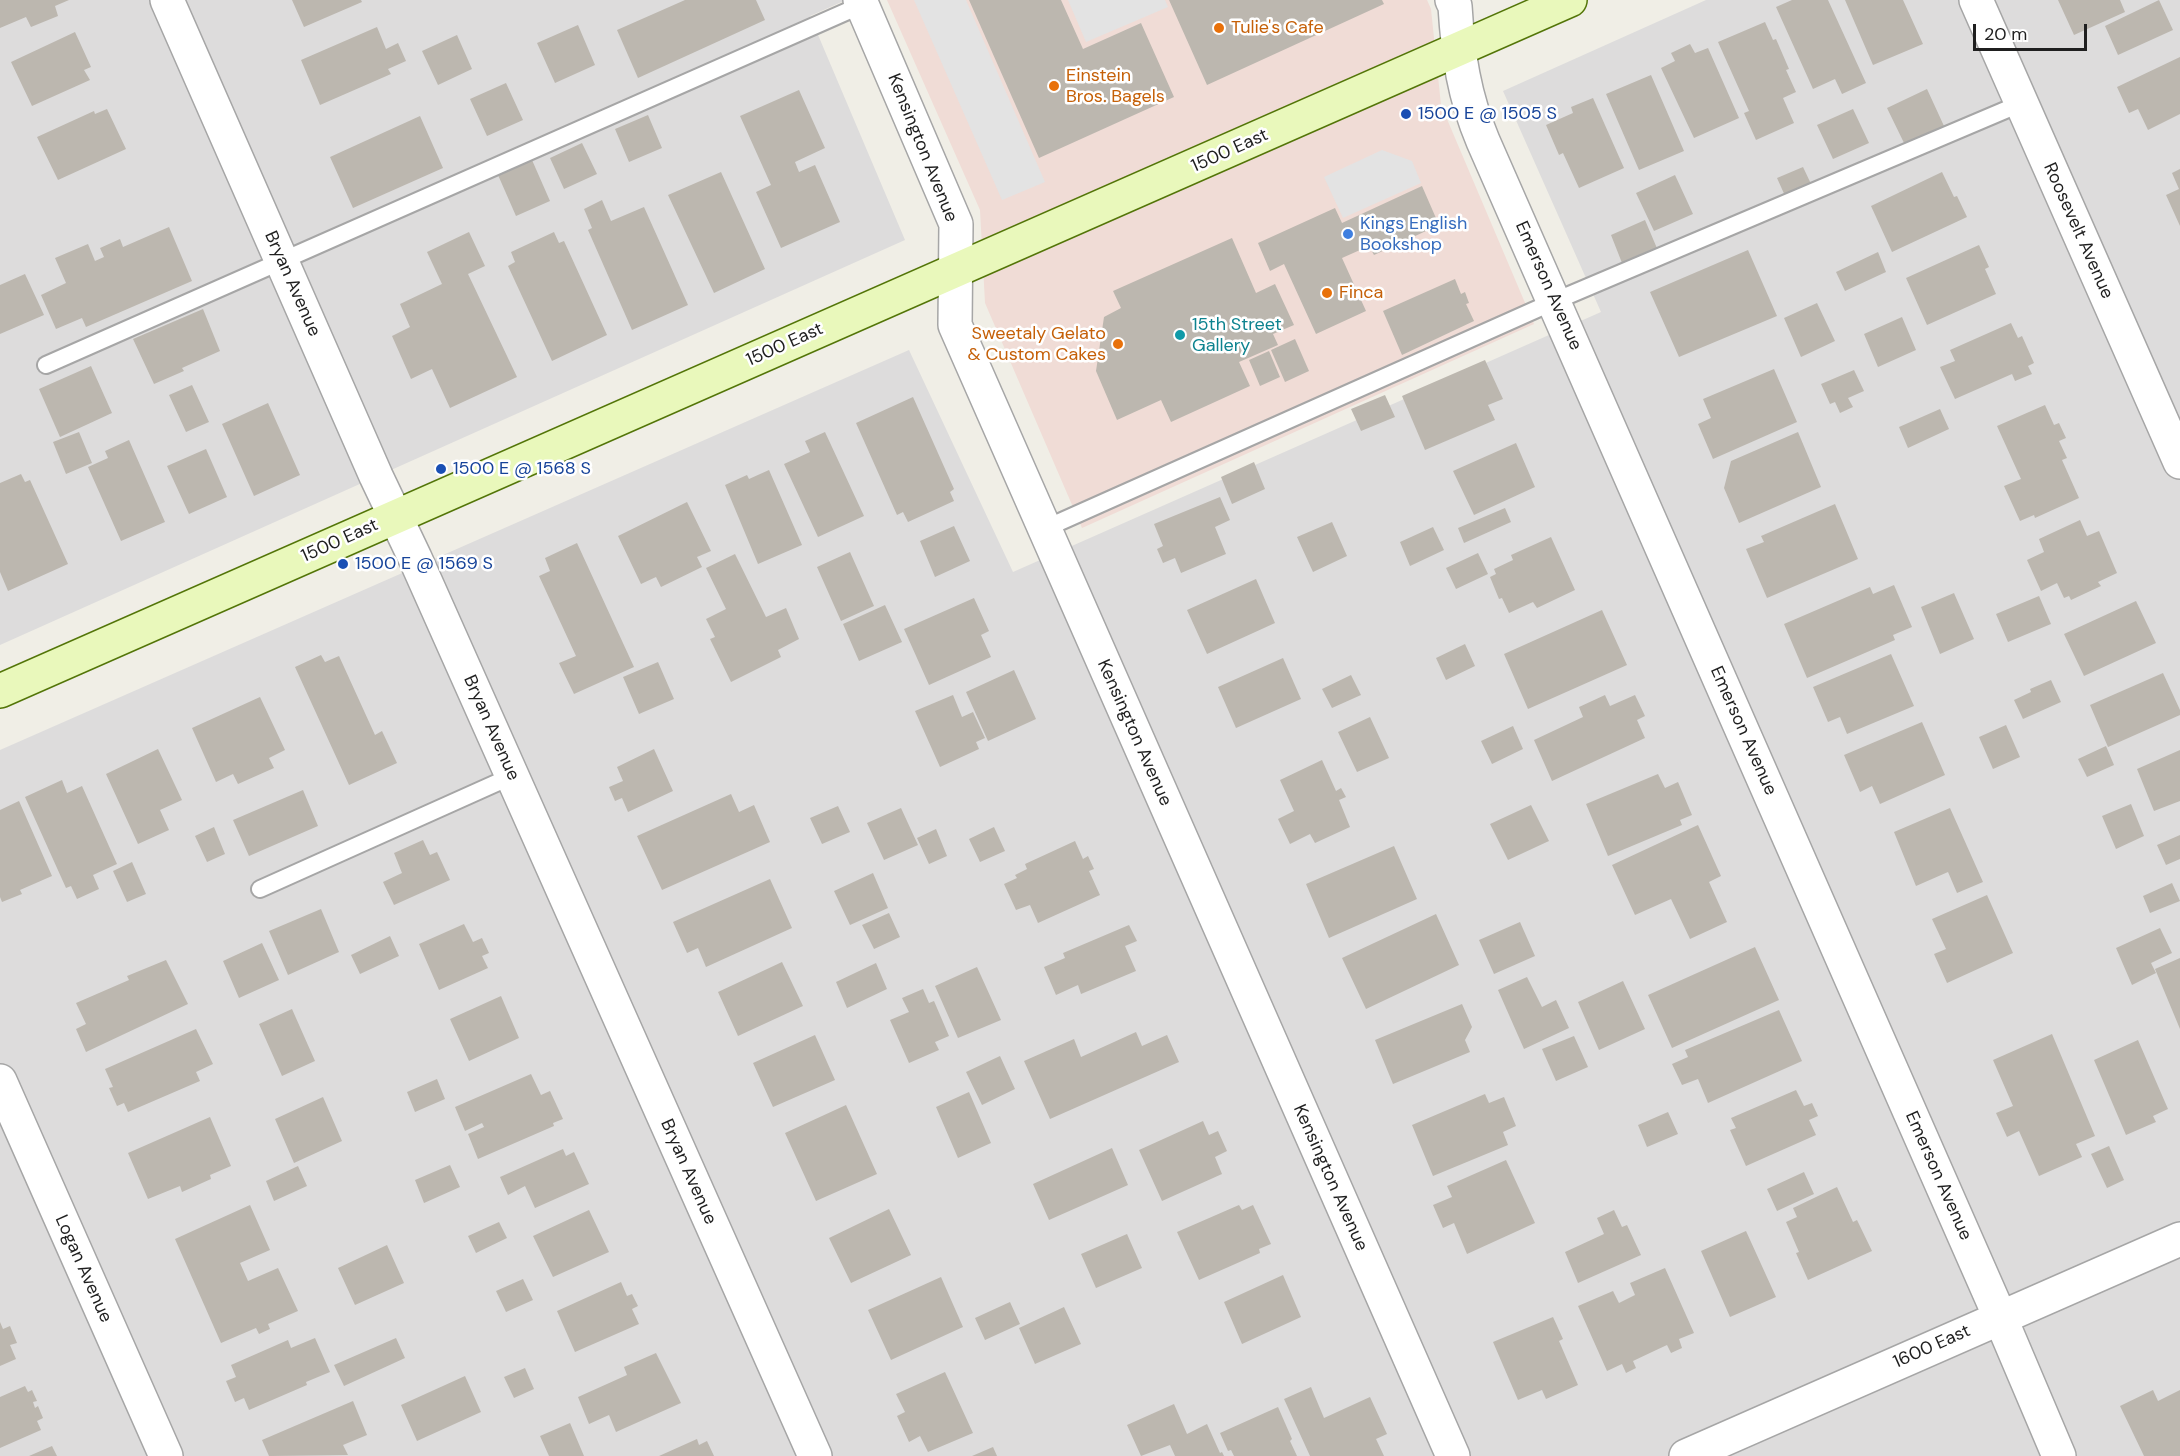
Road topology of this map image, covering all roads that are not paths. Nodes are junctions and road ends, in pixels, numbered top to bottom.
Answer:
1 (167, 0) edge
2 (1452, 0) edge
3 (1570, 0) edge
4 (1976, 0) edge
5 (865, 1) edge
6 (1457, 50) junction
7 (2022, 103) junction
8 (282, 261) junction
9 (954, 270) junction
10 (1555, 301) junction
11 (46, 365) dead end
12 (2180, 462) edge
13 (396, 516) junction
14 (1044, 529) junction
15 (0, 691) edge
16 (512, 776) junction
17 (260, 889) dead end
18 (0, 1082) edge
19 (2180, 1239) edge
20 (2000, 1317) junction
21 (166, 1456) edge
22 (815, 1456) edge
23 (1453, 1456) edge
24 (1686, 1456) edge
25 (2059, 1456) edge

1 - 8 street, Bryan Avenue
2 - 6 street, Emerson Avenue
3 - 6 street, 1500 East
4 - 7 street, Roosevelt Avenue
5 - 8 lane
5 - 9 street, Kensington Avenue
6 - 9 street, 1500 East
6 - 10 street, Emerson Avenue
7 - 10 lane
7 - 12 street, Roosevelt Avenue
8 - 11 lane
8 - 13 street, Bryan Avenue
9 - 13 street, 1500 East
9 - 14 street, Kensington Avenue
10 - 14 lane
10 - 20 street, Emerson Avenue
13 - 15 street, 1500 East
13 - 16 street, Bryan Avenue
14 - 23 street, Kensington Avenue
16 - 17 lane
16 - 22 street, Bryan Avenue
18 - 21 street, Logan Avenue
19 - 20 street, 1600 East
20 - 24 street, 1600 East
20 - 25 street, Emerson Avenue

